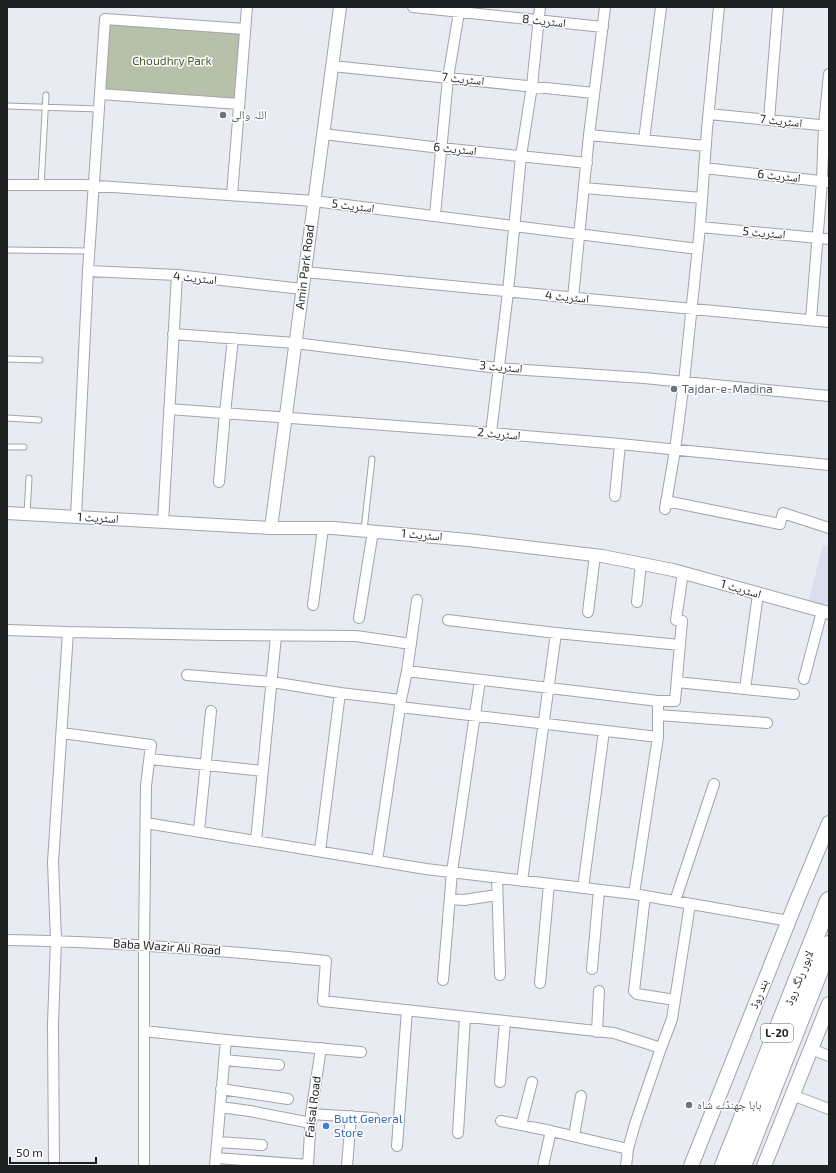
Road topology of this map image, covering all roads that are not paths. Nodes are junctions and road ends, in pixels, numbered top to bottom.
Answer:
1 (247, 7) edge
2 (340, 7) edge
3 (413, 7) edge
4 (540, 7) edge
5 (606, 7) edge
6 (660, 7) edge
7 (719, 7) edge
8 (778, 7) edge
9 (459, 12) junction
10 (538, 20) junction
11 (603, 27) junction
12 (245, 29) junction
13 (332, 66) junction
14 (829, 74) edge
15 (448, 78) junction
16 (532, 86) junction
17 (594, 93) junction
18 (100, 94) junction
19 (46, 95) dead end
20 (239, 104) junction
21 (7, 106) edge
22 (46, 107) junction
23 (99, 109) junction
24 (709, 114) junction
25 (769, 120) junction
26 (826, 125) edge
27 (323, 134) junction
28 (590, 135) junction
29 (644, 140) junction
30 (706, 146) junction
31 (441, 148) junction
32 (521, 156) junction
33 (587, 163) junction
34 (704, 168) junction
35 (825, 181) edge
36 (7, 185) edge
37 (41, 185) junction
38 (94, 185) junction
39 (584, 188) junction
40 (232, 195) junction
41 (702, 198) junction
42 (314, 201) junction
43 (435, 215) junction
44 (514, 226) junction
45 (700, 227) junction
46 (580, 234) junction
47 (818, 238) junction
48 (829, 239) edge
49 (698, 249) junction
50 (7, 250) edge
51 (89, 251) junction
52 (88, 271) junction
53 (304, 272) junction
54 (177, 275) junction
55 (302, 289) junction
56 (508, 292) junction
57 (573, 298) junction
58 (692, 309) junction
59 (812, 320) junction
60 (829, 322) edge
61 (173, 334) junction
62 (233, 338) junction
63 (295, 343) junction
64 (7, 359) edge
65 (40, 360) dead end
66 (498, 368) junction
67 (684, 382) junction
68 (829, 396) edge
69 (169, 409) junction
70 (225, 413) junction
71 (7, 418) edge
72 (285, 418) junction
73 (39, 420) dead end
74 (491, 433) junction
75 (620, 444) junction
76 (7, 447) edge
77 (24, 447) dead end
78 (675, 450) junction
79 (372, 459) dead end
80 (829, 465) edge
81 (29, 478) dead end
82 (219, 482) dead end
83 (615, 496) dead end
84 (7, 513) edge
85 (27, 514) junction
86 (76, 517) junction
87 (163, 522) junction
88 (271, 528) junction
89 (323, 528) junction
90 (829, 528) edge
91 (369, 531) junction
92 (595, 555) junction
93 (641, 563) junction
94 (683, 572) junction
95 (758, 594) junction
96 (417, 600) dead end
97 (637, 602) dead end
98 (313, 605) dead end
99 (588, 612) dead end
100 (826, 612) edge
101 (359, 618) dead end
102 (448, 620) dead end
103 (7, 630) edge
104 (68, 632) junction
105 (556, 633) junction
106 (276, 636) junction
107 (411, 644) junction
108 (680, 645) junction
109 (407, 671) junction
110 (187, 675) dead end
111 (804, 679) dead end
112 (480, 680) junction
113 (272, 682) junction
114 (677, 682) junction
115 (548, 688) junction
116 (744, 689) junction
117 (340, 692) junction
118 (794, 694) dead end
119 (658, 701) junction
120 (400, 703) junction
121 (212, 711) dead end
122 (658, 715) junction
123 (475, 716) junction
124 (767, 723) dead end
125 (543, 724) junction
126 (604, 731) junction
127 (62, 733) junction
128 (658, 737) junction
129 (150, 759) junction
130 (206, 765) junction
131 (263, 771) junction
132 (714, 784) dead end
133 (146, 823) junction
134 (829, 823) edge
135 (199, 831) junction
136 (256, 841) junction
137 (320, 851) junction
138 (378, 861) junction
139 (452, 872) junction
140 (497, 878) junction
141 (522, 881) junction
142 (549, 884) junction
143 (583, 888) junction
144 (599, 890) junction
145 (634, 894) junction
146 (497, 895) junction
147 (646, 896) junction
148 (450, 899) junction
149 (829, 901) edge
150 (676, 902) junction
151 (690, 904) junction
152 (789, 921) junction
153 (7, 940) edge
154 (56, 940) junction
155 (144, 945) junction
156 (829, 945) edge
157 (592, 969) dead end
158 (500, 975) dead end
159 (444, 980) dead end
160 (540, 983) dead end
161 (599, 991) dead end
162 (675, 1000) junction
163 (829, 1004) edge
164 (407, 1010) junction
165 (464, 1016) junction
166 (505, 1021) junction
167 (144, 1031) junction
168 (597, 1032) junction
169 (226, 1040) junction
170 (321, 1048) junction
171 (661, 1048) junction
172 (811, 1049) junction
173 (361, 1052) dead end
174 (829, 1056) edge
175 (224, 1060) junction
176 (279, 1065) dead end
177 (500, 1082) dead end
178 (532, 1082) dead end
179 (221, 1089) junction
180 (792, 1095) junction
181 (581, 1096) dead end
182 (288, 1099) dead end
183 (220, 1107) junction
184 (829, 1109) edge
185 (351, 1116) junction
186 (311, 1118) junction
187 (374, 1118) dead end
188 (501, 1121) dead end
189 (521, 1125) junction
190 (551, 1131) junction
191 (458, 1133) dead end
192 (574, 1136) junction
193 (217, 1142) junction
194 (262, 1145) dead end
195 (397, 1146) dead end
196 (628, 1149) junction
197 (215, 1162) edge
198 (54, 1166) edge
199 (144, 1166) edge
200 (308, 1166) edge
201 (347, 1166) edge
202 (543, 1166) edge
203 (626, 1166) edge
204 (691, 1166) edge
205 (724, 1166) edge
206 (742, 1166) edge
207 (764, 1166) edge

1 - 12 street
2 - 13 street, Amin Park Road
3 - 9 street, اسٹریٹ 8
4 - 10 street
5 - 11 street
6 - 29 street
7 - 24 street
8 - 25 street
9 - 10 street, اسٹریٹ 8
9 - 15 street
10 - 11 street, اسٹریٹ 8
10 - 16 street
11 - 17 street
12 - 18 street
12 - 20 street
13 - 15 street, اسٹریٹ 7
13 - 27 street, Amin Park Road
14 - 26 street
15 - 16 street, اسٹریٹ 7
15 - 31 street
16 - 17 street, اسٹریٹ 7
16 - 32 street
17 - 28 street
18 - 20 street
18 - 23 street
19 - 22 lane
20 - 40 street
21 - 22 lane
22 - 23 lane
22 - 37 lane
23 - 38 street
24 - 25 street, اسٹریٹ 7
24 - 30 street
25 - 26 street, اسٹریٹ 7
26 - 35 street
27 - 31 street, اسٹریٹ 6
27 - 42 street, Amin Park Road
28 - 29 street
28 - 33 street
29 - 30 street
30 - 34 street
31 - 32 street, اسٹریٹ 6
31 - 43 street
32 - 33 street, اسٹریٹ 6
32 - 44 street
33 - 39 street
34 - 35 street, اسٹریٹ 6
34 - 41 street
35 - 47 street
36 - 37 street, اسٹریٹ 5
37 - 38 street, اسٹریٹ 5
38 - 40 street, اسٹریٹ 5
38 - 51 street
39 - 41 street
39 - 46 street
40 - 42 street, اسٹریٹ 5
41 - 45 street
42 - 43 street, اسٹریٹ 5
42 - 53 street, Amin Park Road
43 - 44 street, اسٹریٹ 5
44 - 46 street, اسٹریٹ 5
44 - 56 street
45 - 47 street, اسٹریٹ 5
45 - 49 street
46 - 49 street, اسٹریٹ 5
46 - 57 street
47 - 48 street, اسٹریٹ 5
47 - 59 street
49 - 58 street
50 - 51 lane
51 - 52 street
52 - 54 street, اسٹریٹ 4
52 - 86 street
53 - 55 street, Amin Park Road
53 - 56 street, اسٹریٹ 4
54 - 55 street, اسٹریٹ 4
54 - 61 street
55 - 63 street, Amin Park Road
56 - 57 street, اسٹریٹ 4
56 - 66 street
57 - 58 street, اسٹریٹ 4
58 - 59 street, اسٹریٹ 4
58 - 67 street
59 - 60 street, اسٹریٹ 4
61 - 62 street, اسٹریٹ 3
61 - 69 street
62 - 63 street, اسٹریٹ 3
62 - 70 street
63 - 66 street, اسٹریٹ 3
63 - 72 street, Amin Park Road
64 - 65 lane
66 - 67 street, اسٹریٹ 3
66 - 74 street
67 - 68 street, اسٹریٹ 3
67 - 78 street
69 - 70 street, اسٹریٹ 2
69 - 87 street
70 - 72 street, اسٹریٹ 2
70 - 82 street
71 - 73 lane
72 - 74 street, اسٹریٹ 2
72 - 88 street, Amin Park Road
74 - 75 street, اسٹریٹ 2
75 - 78 street, اسٹریٹ 2
75 - 83 street
76 - 77 lane
78 - 80 street, اسٹریٹ 2
78 - 90 street
79 - 91 lane
81 - 85 lane
84 - 85 street, اسٹریٹ 1
85 - 86 street, اسٹریٹ 1
86 - 87 street, اسٹریٹ 1
87 - 88 street, اسٹریٹ 1
88 - 89 street, اسٹریٹ 1
89 - 91 street, اسٹریٹ 1
89 - 98 street
91 - 92 street, اسٹریٹ 1
91 - 101 street
92 - 93 street, اسٹریٹ 1
92 - 99 street
93 - 94 street, اسٹریٹ 1
93 - 97 street
94 - 95 street, اسٹریٹ 1
94 - 108 street
95 - 100 street, اسٹریٹ 1
95 - 116 street
96 - 107 street
100 - 111 street
102 - 105 street
103 - 104 street
104 - 106 street
104 - 127 street
105 - 108 street
105 - 115 street
106 - 107 street
106 - 113 street
107 - 109 street
108 - 114 street
109 - 112 street
109 - 120 street
110 - 113 street
112 - 115 street
112 - 123 street
113 - 117 street
113 - 131 street
114 - 116 street
114 - 119 street
115 - 119 street
115 - 125 street
116 - 118 street
117 - 120 street
117 - 137 street
119 - 122 street
120 - 123 street
120 - 138 street
121 - 130 street
122 - 124 street
122 - 128 street
123 - 125 street
123 - 139 street
125 - 126 street
125 - 141 street
126 - 128 street
126 - 143 street
127 - 129 street
127 - 154 street
128 - 145 street
129 - 130 street
129 - 133 street
130 - 131 street
130 - 135 street
131 - 136 street
132 - 150 street
133 - 135 street
133 - 155 street
134 - 152 main road, بند روڈ
135 - 136 street
136 - 137 street
137 - 138 street
138 - 139 street
139 - 140 street
139 - 148 street
140 - 141 street
140 - 146 street
141 - 142 street
142 - 143 street
142 - 160 street
143 - 144 street
144 - 145 street
144 - 157 street
145 - 147 street
146 - 148 street
146 - 158 street
147 - 150 street
147 - 162 street
148 - 159 street
149 - 205 highway, لاہور رنگ روڈ / L-20
150 - 151 street
151 - 152 street
151 - 162 street
152 - 204 main road, بند روڈ
153 - 154 street, Baba Wazir Ali Road
154 - 155 street, Baba Wazir Ali Road
154 - 198 street
155 - 164 street, Baba Wazir Ali Road
155 - 167 street
156 - 206 highway, لاہور رنگ روڈ / L-20
161 - 168 street
162 - 171 street
163 - 172 main road
164 - 165 street
164 - 195 street
165 - 166 street
165 - 191 street
166 - 168 street
166 - 177 street
167 - 169 street
167 - 199 street
168 - 171 street
169 - 170 street
169 - 175 street
170 - 173 street
170 - 186 street, Faisal Road
171 - 196 street
172 - 174 street
172 - 180 main road
175 - 176 street
175 - 179 street
178 - 189 street
179 - 182 street
179 - 183 street
180 - 184 street
180 - 207 main road
181 - 192 street
183 - 186 street
183 - 193 street
185 - 186 street
185 - 187 street
185 - 201 street
186 - 200 street, Faisal Road
188 - 189 street
189 - 190 street
190 - 192 street
190 - 202 street
192 - 196 street
193 - 194 street
193 - 197 street
196 - 203 street
197 - 200 street

